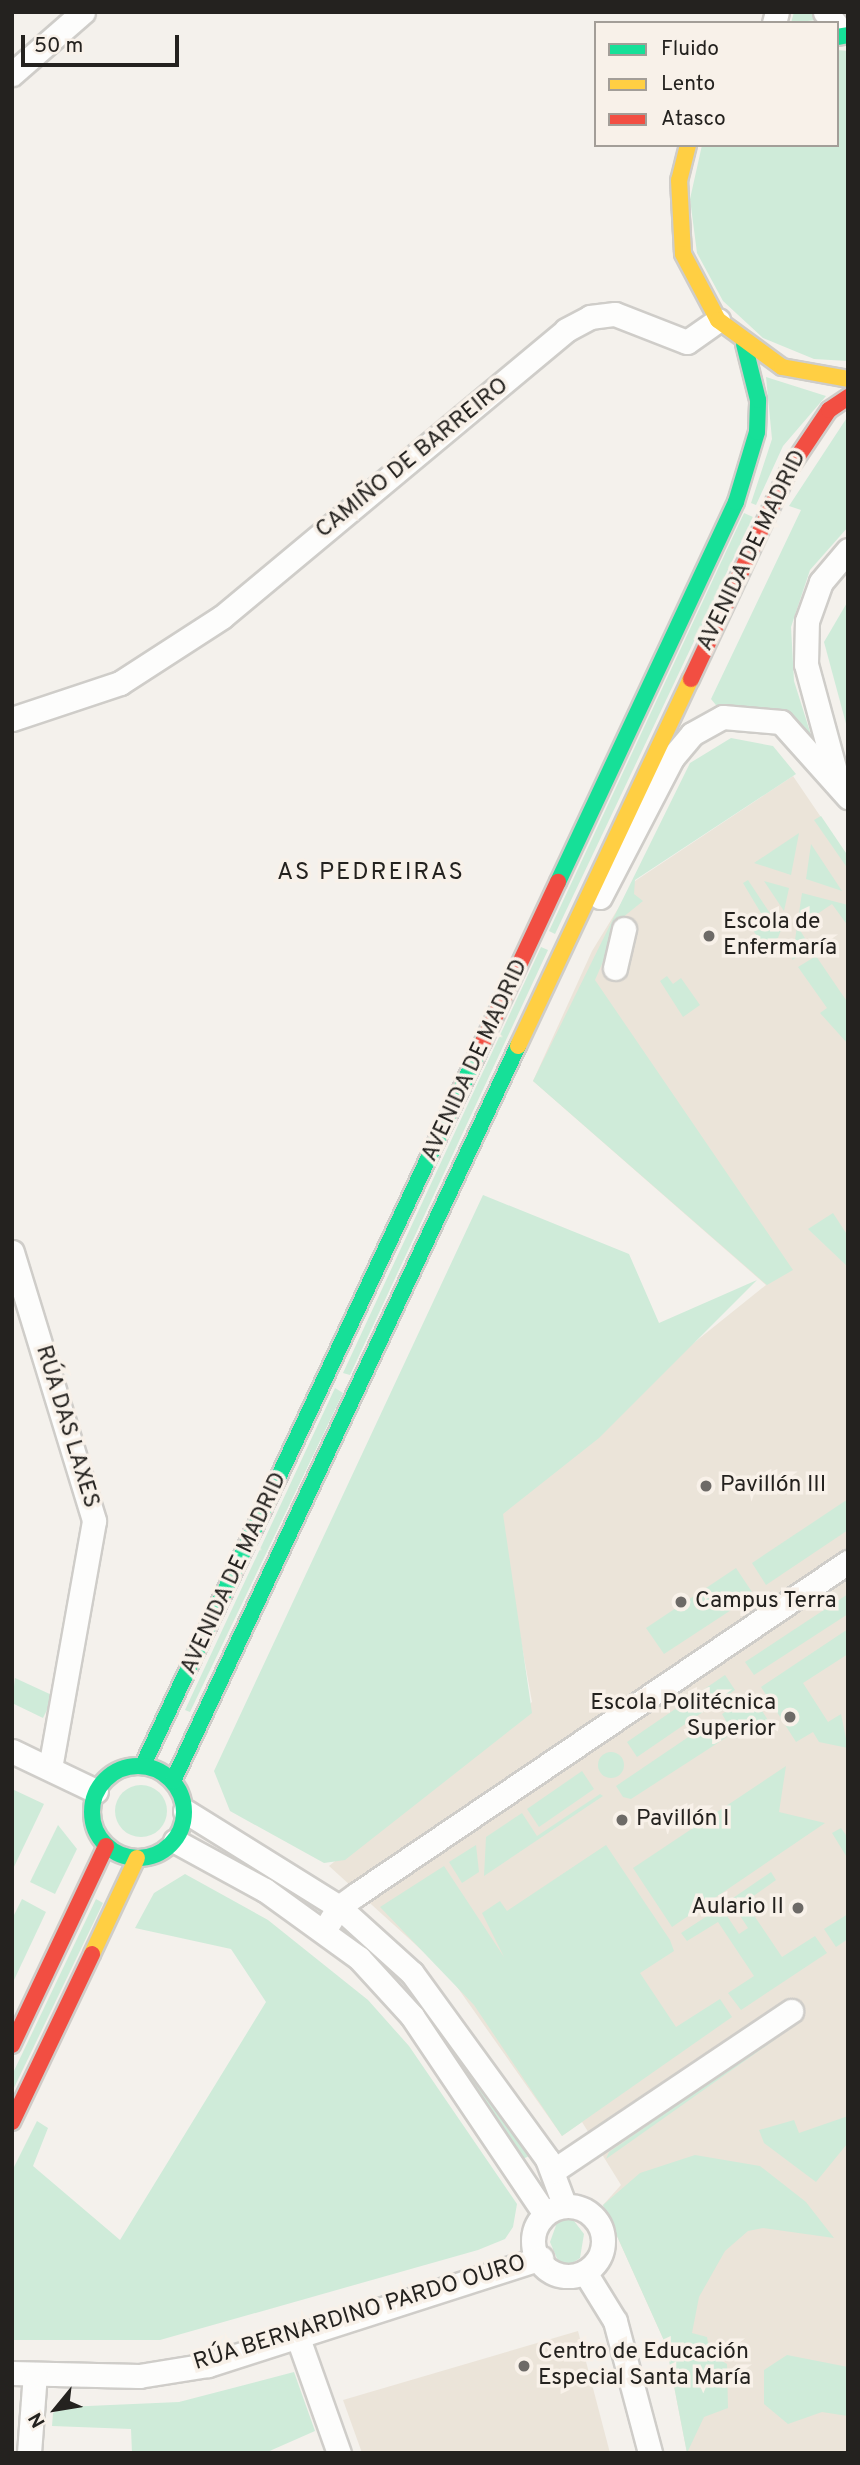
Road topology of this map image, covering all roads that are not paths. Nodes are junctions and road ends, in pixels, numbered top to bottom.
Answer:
1 (83, 12) edge
2 (12, 74) edge
3 (687, 147) edge
4 (718, 320) junction
5 (744, 344) junction
6 (848, 379) edge
7 (848, 397) edge
8 (848, 550) edge
9 (12, 719) edge
10 (843, 789) edge
11 (624, 929) dead end
12 (565, 944) junction
13 (615, 968) dead end
14 (12, 1252) edge
15 (848, 1562) edge
16 (12, 1751) edge
17 (143, 1765) junction
18 (50, 1768) junction
19 (173, 1781) junction
20 (96, 1791) junction
21 (185, 1811) junction
22 (175, 1841) junction
23 (106, 1846) junction
24 (137, 1858) junction
25 (339, 1907) junction
26 (325, 1930) junction
27 (791, 2011) dead end
28 (12, 2045) edge
29 (12, 2122) edge
30 (553, 2171) junction
31 (554, 2207) junction
32 (541, 2258) junction
33 (586, 2274) junction
34 (298, 2338) junction
35 (12, 2373) edge
36 (35, 2374) junction
37 (29, 2453) edge
38 (339, 2453) edge
39 (650, 2453) edge

1 - 2 street
3 - 4 street
4 - 5 street
4 - 9 street, CAMIÑO DE BARREIRO
5 - 6 street
5 - 17 street, AVENIDA DE MADRID
7 - 12 street, AVENIDA DE MADRID
8 - 10 street
10 - 12 street
11 - 13 street
12 - 19 street, AVENIDA DE MADRID
14 - 18 street, RÚA DAS LAXES
15 - 25 street
16 - 18 street
17 - 19 street
17 - 20 street
18 - 20 street
19 - 21 street
20 - 23 street
21 - 22 street
21 - 25 street, RÚA BERNARDINO PARDO OURO
22 - 24 street
22 - 26 street
23 - 24 street
23 - 28 street
24 - 29 street
25 - 26 street
25 - 30 street, RÚA BERNARDINO PARDO OURO
26 - 31 street
27 - 30 street
30 - 31 street, RÚA BERNARDINO PARDO OURO
31 - 32 street, RÚA BERNARDINO PARDO OURO
31 - 33 street
32 - 33 street, RÚA BERNARDINO PARDO OURO
32 - 34 street, RÚA BERNARDINO PARDO OURO
33 - 39 street
34 - 36 street, RÚA BERNARDINO PARDO OURO
34 - 38 street
35 - 36 street, RÚA BERNARDINO PARDO OURO
36 - 37 street

